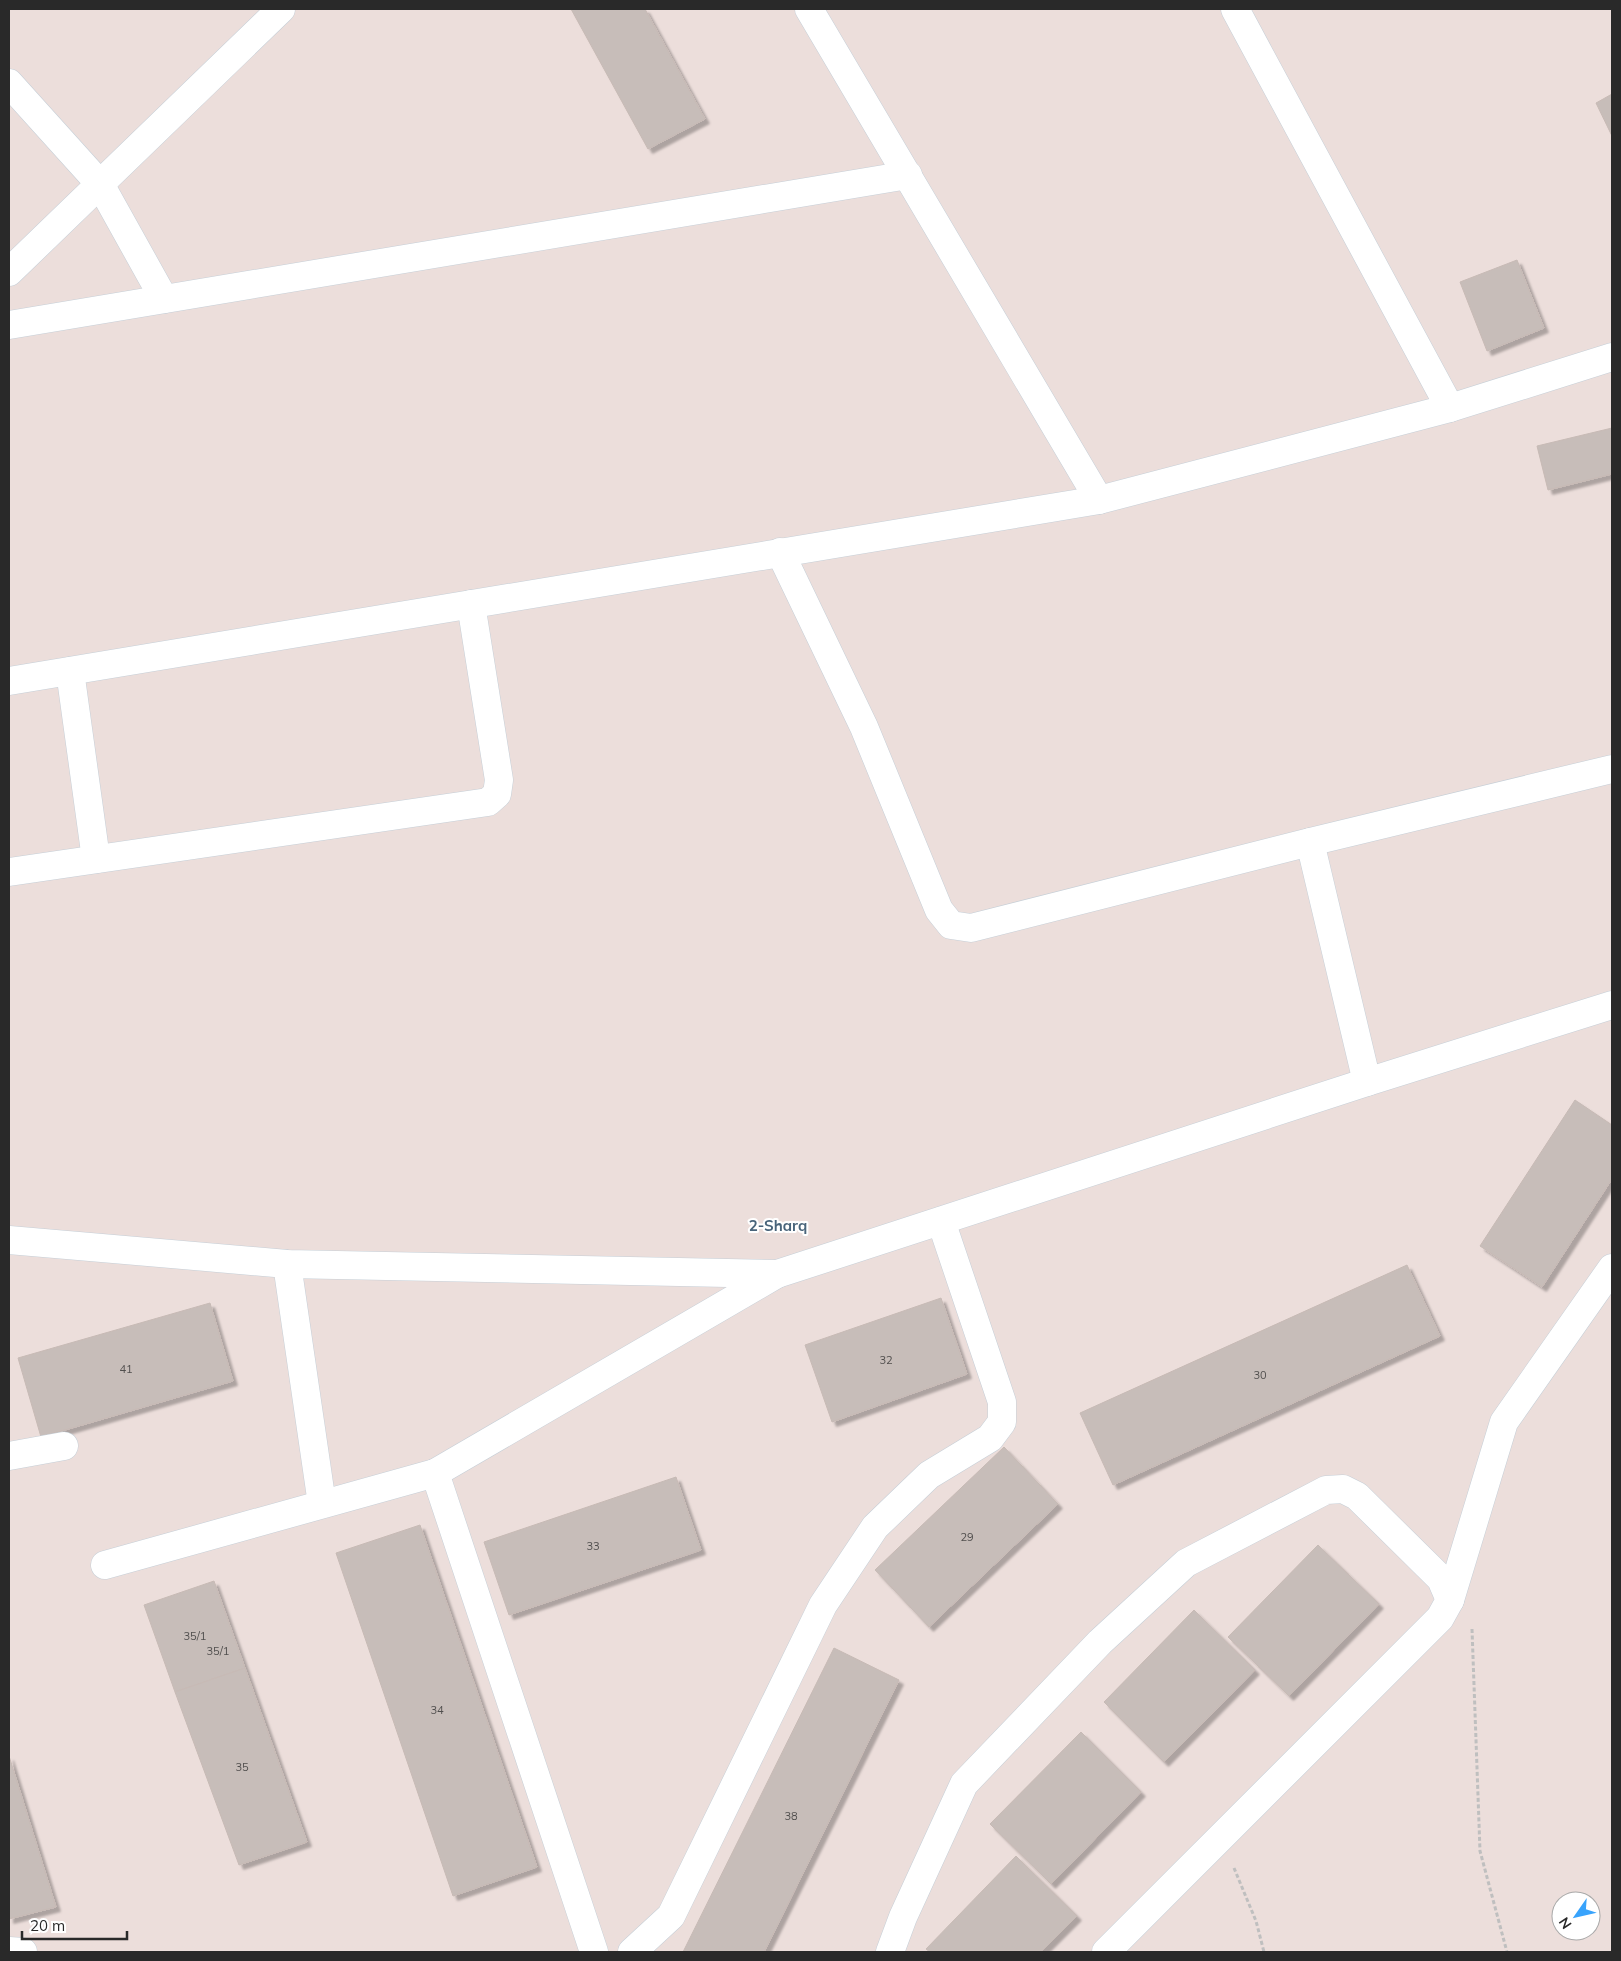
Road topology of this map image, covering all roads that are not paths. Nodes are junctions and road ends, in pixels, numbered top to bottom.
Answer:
1 (281, 9) edge
2 (809, 9) edge
3 (1235, 9) edge
4 (9, 83) edge
5 (908, 176) junction
6 (100, 184) junction
7 (9, 272) edge
8 (164, 299) junction
9 (9, 325) edge
10 (1612, 357) edge
11 (1450, 408) junction
12 (1099, 500) junction
13 (780, 552) junction
14 (471, 604) junction
15 (70, 671) junction
16 (9, 681) edge
17 (1612, 769) edge
18 (1310, 842) junction
19 (96, 859) junction
20 (9, 872) edge
21 (1612, 1005) edge
22 (1367, 1082) junction
23 (942, 1221) junction
24 (9, 1240) edge
25 (287, 1264) junction
26 (1612, 1268) edge
27 (777, 1274) junction
28 (64, 1446) dead end
29 (9, 1456) edge
30 (435, 1473) junction
31 (322, 1504) junction
32 (105, 1565) dead end
33 (1450, 1600) junction
34 (9, 1951) edge
35 (23, 1952) edge
36 (594, 1952) edge
37 (632, 1952) edge
38 (890, 1952) edge
39 (1106, 1952) edge

1 - 6 street
2 - 5 street
3 - 11 street
4 - 6 street
5 - 8 street
5 - 12 street
6 - 7 street
6 - 8 street
8 - 9 street
10 - 11 street
11 - 12 street
12 - 13 street
13 - 14 street
13 - 18 street
14 - 15 street
14 - 19 street
15 - 16 street
15 - 19 street
17 - 18 street
18 - 22 street
19 - 20 street
21 - 22 street
22 - 23 street
23 - 27 street
23 - 37 street
24 - 25 street
25 - 27 street
25 - 31 street
26 - 33 street
27 - 30 street
28 - 29 street
30 - 31 street
30 - 36 street
31 - 32 street
33 - 38 street
33 - 39 street
34 - 35 street

